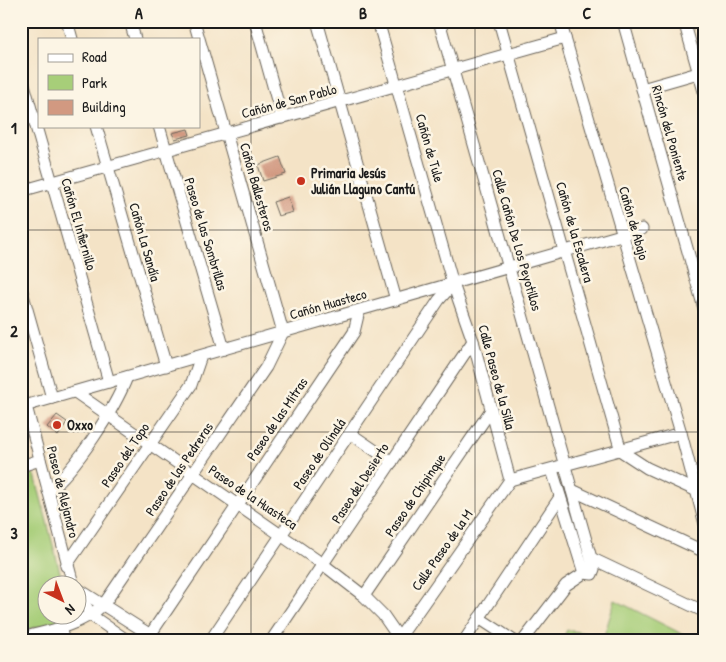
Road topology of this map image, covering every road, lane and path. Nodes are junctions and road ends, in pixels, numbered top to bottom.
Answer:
1 (67, 21) edge
2 (130, 21) edge
3 (194, 21) edge
4 (256, 21) edge
5 (317, 21) edge
6 (378, 21) edge
7 (439, 21) edge
8 (499, 21) edge
9 (560, 21) edge
10 (623, 21) edge
11 (684, 21) edge
12 (72, 38) edge
13 (135, 38) edge
14 (199, 38) edge
15 (565, 38) junction
16 (200, 42) edge
17 (508, 54) junction
18 (452, 70) junction
19 (702, 72) edge
20 (21, 74) edge
21 (396, 86) junction
22 (642, 89) junction
23 (705, 95) edge
24 (340, 102) junction
25 (282, 118) junction
26 (97, 128) edge
27 (159, 128) edge
28 (227, 134) junction
29 (165, 151) junction
30 (108, 167) junction
31 (52, 182) junction
32 (21, 191) edge
33 (642, 229) dead end
34 (622, 236) junction
35 (565, 252) junction
36 (509, 268) junction
37 (453, 284) junction
38 (21, 288) edge
39 (396, 300) junction
40 (704, 309) edge
41 (359, 310) junction
42 (283, 332) junction
43 (473, 341) junction
44 (224, 349) junction
45 (201, 356) junction
46 (166, 366) junction
47 (127, 377) junction
48 (109, 382) junction
49 (75, 392) junction
50 (52, 398) junction
51 (24, 406) edge
52 (491, 410) junction
53 (106, 415) junction
54 (681, 433) junction
55 (351, 434) junction
56 (149, 445) junction
57 (621, 451) junction
58 (40, 460) junction
59 (392, 462) junction
60 (21, 466) edge
61 (565, 466) junction
62 (552, 470) junction
63 (193, 474) junction
64 (510, 480) junction
65 (572, 490) junction
66 (695, 490) junction
67 (48, 491) junction
68 (560, 497) junction
69 (238, 504) junction
70 (705, 524) edge
71 (282, 535) junction
72 (705, 552) edge
73 (592, 558) junction
74 (324, 565) junction
75 (66, 566) junction
76 (584, 573) junction
77 (69, 574) edge
78 (88, 595) edge
79 (364, 596) junction
80 (104, 604) junction
81 (88, 609) edge
82 (705, 612) edge
83 (92, 616) junction
84 (479, 618) junction
85 (60, 628) junction
86 (148, 637) edge
87 (21, 638) edge
88 (400, 640) edge
89 (64, 641) edge
90 (128, 641) edge
91 (160, 641) edge
92 (210, 641) edge
93 (271, 641) edge
94 (464, 641) edge
95 (514, 641) edge
96 (523, 641) edge

1 - 12 street
2 - 13 street
3 - 14 street, Cañón Ballesteros
4 - 25 street
5 - 24 street
6 - 21 street, Cañón de Tule
7 - 18 street, Calle Cañón De Los Peyotillos
8 - 17 street, Cañón de la Escalera
9 - 15 street, Cañón de Abajo
10 - 22 street, Rincón del Poniente
11 - 19 street
15 - 17 street, Cañón de San Pablo
15 - 34 street, Cañón de Abajo
16 - 28 street, Cañón Ballesteros
17 - 18 street, Cañón de San Pablo
17 - 35 street, Cañón de la Escalera
18 - 21 street, Cañón de San Pablo
18 - 36 street, Calle Cañón De Los Peyotillos
19 - 22 street
19 - 23 street
20 - 31 street, Cañón El Infiernillo
21 - 24 street, Cañón de San Pablo
21 - 37 street, Cañón de Tule
22 - 40 street, Rincón del Poniente
24 - 25 street, Cañón de San Pablo
24 - 39 street
25 - 28 street, Cañón de San Pablo
26 - 30 street, Cañón La Sandía
27 - 29 street, Paseo de las Sombrillas
28 - 29 street, Cañón de San Pablo
28 - 42 street, Cañón Ballesteros
29 - 30 street, Cañón de San Pablo
29 - 44 street, Paseo de las Sombrillas
30 - 31 street, Cañón de San Pablo
30 - 46 street, Cañón La Sandía
31 - 32 street, Cañón de San Pablo
31 - 48 street, Cañón El Infiernillo
33 - 34 street, Cañón Huasteco
34 - 35 street, Cañón Huasteco
34 - 54 street, Cañón de Abajo
35 - 36 street, Cañón Huasteco
35 - 57 street, Cañón de la Escalera
36 - 37 street, Cañón Huasteco
36 - 61 street, Calle Cañón De Los Peyotillos
37 - 39 street, Cañón Huasteco
37 - 43 street, Calle Paseo de la Silla
37 - 55 street, Paseo de Olinalá
38 - 50 street
39 - 41 street, Cañón Huasteco
41 - 42 street, Cañón Huasteco
41 - 69 street, Paseo de las Mitras
42 - 44 street, Cañón Huasteco
42 - 63 street, Paseo de las Pedreras
43 - 52 street, Calle Paseo de la Silla
43 - 59 street, Paseo del Desierto
44 - 45 street, Cañón Huasteco
45 - 46 street, Cañón Huasteco
45 - 56 street, Paseo del Topo
46 - 47 street, Cañón Huasteco
47 - 48 street, Cañón Huasteco
47 - 53 street
48 - 49 street, Cañón Huasteco
49 - 50 street, Cañón Huasteco
49 - 53 street, Paseo de la Huasteca
50 - 51 street, Cañón Huasteco
51 - 58 street, Paseo de Alejandro
52 - 64 street, Calle Paseo de la Silla
52 - 79 street, Paseo de Chipinque
53 - 56 street, Paseo de la Huasteca
53 - 67 street
54 - 57 street
54 - 66 street, Cañón de Abajo
55 - 59 street
55 - 71 street, Paseo de Olinalá
56 - 63 street, Paseo de la Huasteca
56 - 75 street, Paseo del Topo
57 - 61 street
57 - 66 street
58 - 60 street
58 - 67 street, Paseo de Alejandro
59 - 74 street, Paseo del Desierto
61 - 62 street
61 - 65 street, Calle Cañón De Los Peyotillos
62 - 64 street
62 - 68 street
63 - 69 street, Paseo de la Huasteca
63 - 80 street, Paseo de las Pedreras
64 - 88 street, Calle Paseo de la M
65 - 72 street
65 - 73 street, Calle Cañón De Los Peyotillos
66 - 70 street, Cañón de Abajo
67 - 75 street, Paseo de Alejandro
68 - 76 street
68 - 84 street
69 - 71 street, Paseo de la Huasteca
69 - 86 street, Paseo de las Mitras
71 - 74 street, Paseo de la Huasteca
71 - 92 street, Paseo de Olinalá
73 - 76 street
73 - 82 street
74 - 79 street, Paseo de la Huasteca
74 - 93 street, Paseo del Desierto
75 - 77 street, Paseo de Alejandro
76 - 96 street
78 - 80 street
79 - 88 street, Paseo de la Huasteca
80 - 83 street, Paseo de las Pedreras
80 - 86 street
81 - 83 street
83 - 85 street
83 - 90 street
84 - 94 street
84 - 95 street
85 - 87 street
85 - 89 street
86 - 91 street

